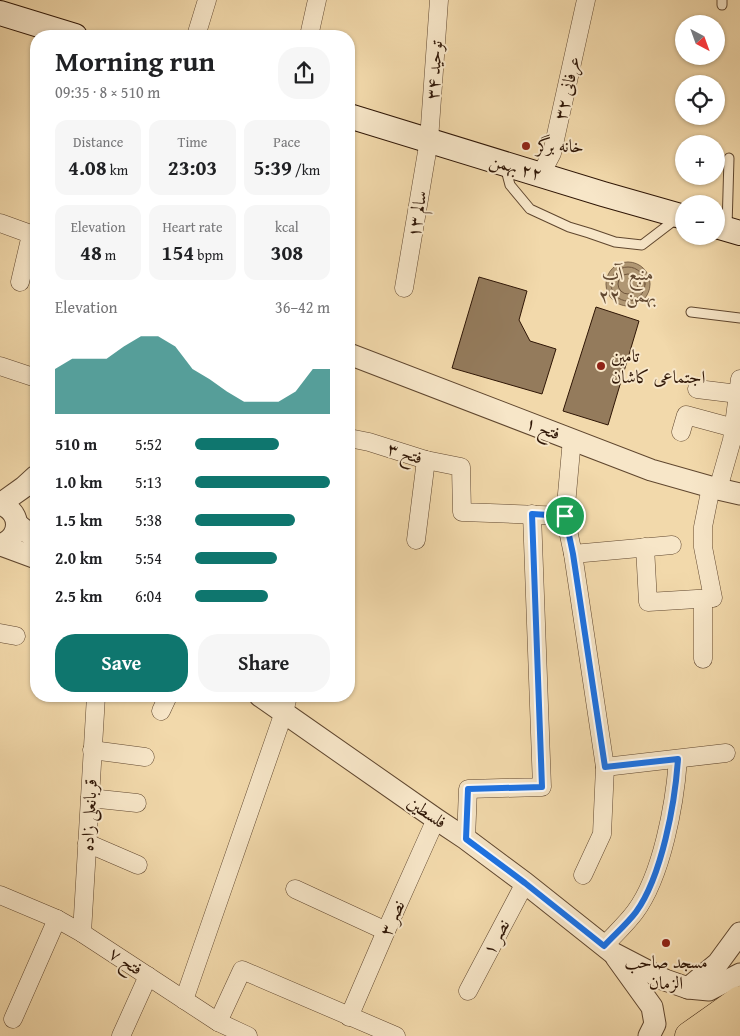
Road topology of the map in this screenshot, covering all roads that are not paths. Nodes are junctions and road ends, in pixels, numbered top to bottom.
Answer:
1 (207, 0) edge
2 (317, 0) edge
3 (439, 0) edge
4 (586, 0) edge
5 (0, 13) edge
6 (55, 30) edge
7 (198, 30) edge
8 (310, 30) edge
9 (355, 118) edge
10 (429, 140) junction
11 (729, 158) dead end
12 (504, 164) junction
13 (541, 174) junction
14 (675, 214) edge
15 (675, 221) edge
16 (0, 223) edge
17 (728, 229) edge
18 (30, 234) edge
19 (30, 248) edge
20 (20, 282) dead end
21 (404, 288) dead end
22 (691, 312) dead end
23 (740, 318) edge
24 (355, 356) edge
25 (0, 366) edge
26 (30, 376) edge
27 (739, 386) edge
28 (697, 389) dead end
29 (734, 428) junction
30 (681, 432) dead end
31 (355, 439) edge
32 (572, 439) junction
33 (426, 460) junction
34 (30, 482) edge
35 (715, 488) junction
36 (740, 494) edge
37 (30, 496) edge
38 (0, 504) edge
39 (532, 514) junction
40 (565, 516) junction
41 (16, 521) junction
42 (30, 534) edge
43 (416, 540) dead end
44 (1, 545) edge
45 (672, 545) dead end
46 (645, 547) junction
47 (573, 554) junction
48 (30, 556) edge
49 (703, 599) junction
50 (703, 659) dead end
51 (96, 702) edge
52 (286, 704) edge
53 (92, 750) junction
54 (726, 753) dead end
55 (144, 757) dead end
56 (678, 759) junction
57 (604, 760) junction
58 (90, 798) junction
59 (137, 803) dead end
60 (436, 819) junction
61 (466, 839) junction
62 (87, 843) junction
63 (138, 865) dead end
64 (583, 875) dead end
65 (525, 883) junction
66 (295, 889) dead end
67 (0, 895) edge
68 (57, 919) junction
69 (386, 931) junction
70 (82, 933) junction
71 (740, 933) edge
72 (608, 949) junction
73 (740, 974) edge
74 (148, 976) junction
75 (688, 988) junction
76 (468, 991) dead end
77 (184, 1000) junction
78 (740, 1000) edge
79 (349, 1016) junction
80 (13, 1019) dead end
81 (222, 1028) edge
82 (740, 1028) edge
83 (120, 1036) edge
84 (248, 1036) edge
85 (396, 1036) edge
86 (649, 1036) edge
87 (689, 1036) edge
88 (726, 1036) edge

1 - 7 street
2 - 8 street
3 - 10 street, توحید ۳۴
4 - 13 street, عرفانی ۳۲
5 - 6 main road
9 - 10 main road, ٢٢ بهمن
10 - 12 main road, ٢٢ بهمن
10 - 21 street, سالم ۱۳
11 - 17 lane
12 - 13 main road, ٢٢ بهمن
12 - 15 lane
13 - 14 main road, ٢٢ بهمن
16 - 18 street
19 - 20 street
22 - 23 lane
24 - 32 street, فتح ۱
25 - 26 street
27 - 28 street
27 - 29 street
29 - 30 street
29 - 35 street
31 - 33 street, فتح ۳
32 - 35 street, فتح ۱
32 - 40 street
33 - 39 street, فتح ۳
33 - 43 street
34 - 38 street
35 - 36 street, فتح ۱
35 - 49 street
37 - 41 street
38 - 41 street
39 - 40 street
39 - 61 street
40 - 47 street
41 - 42 street
41 - 44 street
44 - 48 street
45 - 46 street
46 - 47 street
46 - 49 street
47 - 57 street
49 - 50 street
51 - 53 street, قربانعلی زاده
52 - 60 street, فلسطین
52 - 77 street
53 - 55 street
53 - 58 street, قربانعلی زاده
54 - 56 street
56 - 57 street
56 - 72 street
57 - 64 street
58 - 59 street
58 - 62 street, قربانعلی زاده
60 - 61 street, فلسطین
60 - 69 street, نصر ۳
61 - 65 street, فلسطین
62 - 63 street
62 - 70 street, قربانعلی زاده
65 - 72 street, فلسطین
65 - 76 street, نصر ۱
66 - 69 street
67 - 68 street, فتح ۷
68 - 70 street, فتح ۷
68 - 80 street
69 - 79 street, نصر ۳
70 - 74 street, فتح ۷
71 - 75 street
72 - 75 street, فلسطین
72 - 86 street, فلسطین
73 - 75 street, فلسطین
74 - 77 street, فتح ۷
74 - 83 street
77 - 81 street, فتح ۷
78 - 87 highway
79 - 81 street
79 - 85 street
81 - 84 street, فتح ۷
82 - 88 highway

